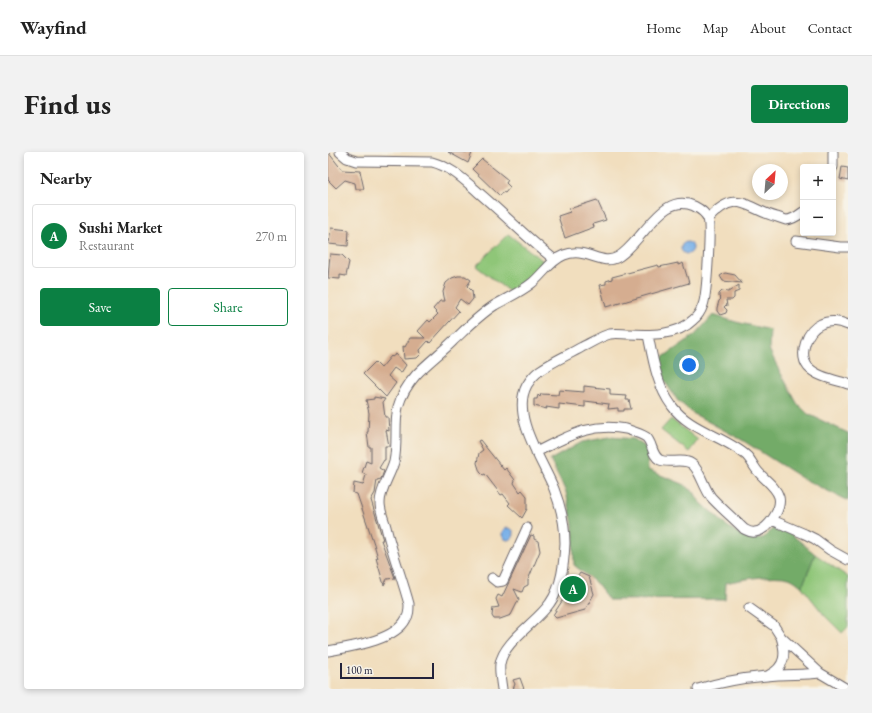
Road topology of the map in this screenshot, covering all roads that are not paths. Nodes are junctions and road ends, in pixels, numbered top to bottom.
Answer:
1 (340, 152) edge
2 (833, 152) edge
3 (832, 164) edge
4 (800, 214) edge
5 (708, 219) junction
6 (796, 241) dead end
7 (848, 247) edge
8 (555, 260) junction
9 (848, 325) edge
10 (648, 335) junction
11 (848, 384) edge
12 (536, 452) junction
13 (772, 520) junction
14 (527, 528) dead end
15 (848, 560) edge
16 (492, 578) dead end
17 (749, 608) dead end
18 (781, 637) junction
19 (328, 652) edge
20 (807, 661) junction
21 (780, 666) junction
22 (820, 673) junction
23 (799, 675) junction
24 (768, 676) junction
25 (502, 689) edge
26 (698, 689) edge
27 (848, 689) edge

1 - 8 street
2 - 3 street
4 - 5 street
5 - 8 street
5 - 10 street
6 - 7 street
8 - 19 street
9 - 11 street
10 - 12 street
10 - 13 street
12 - 13 street
12 - 25 street
13 - 15 street
14 - 16 street
17 - 18 street
18 - 20 street
18 - 21 street
20 - 22 street
20 - 23 street
21 - 23 street
21 - 24 street
22 - 23 street
22 - 27 street
23 - 24 street
24 - 26 street

